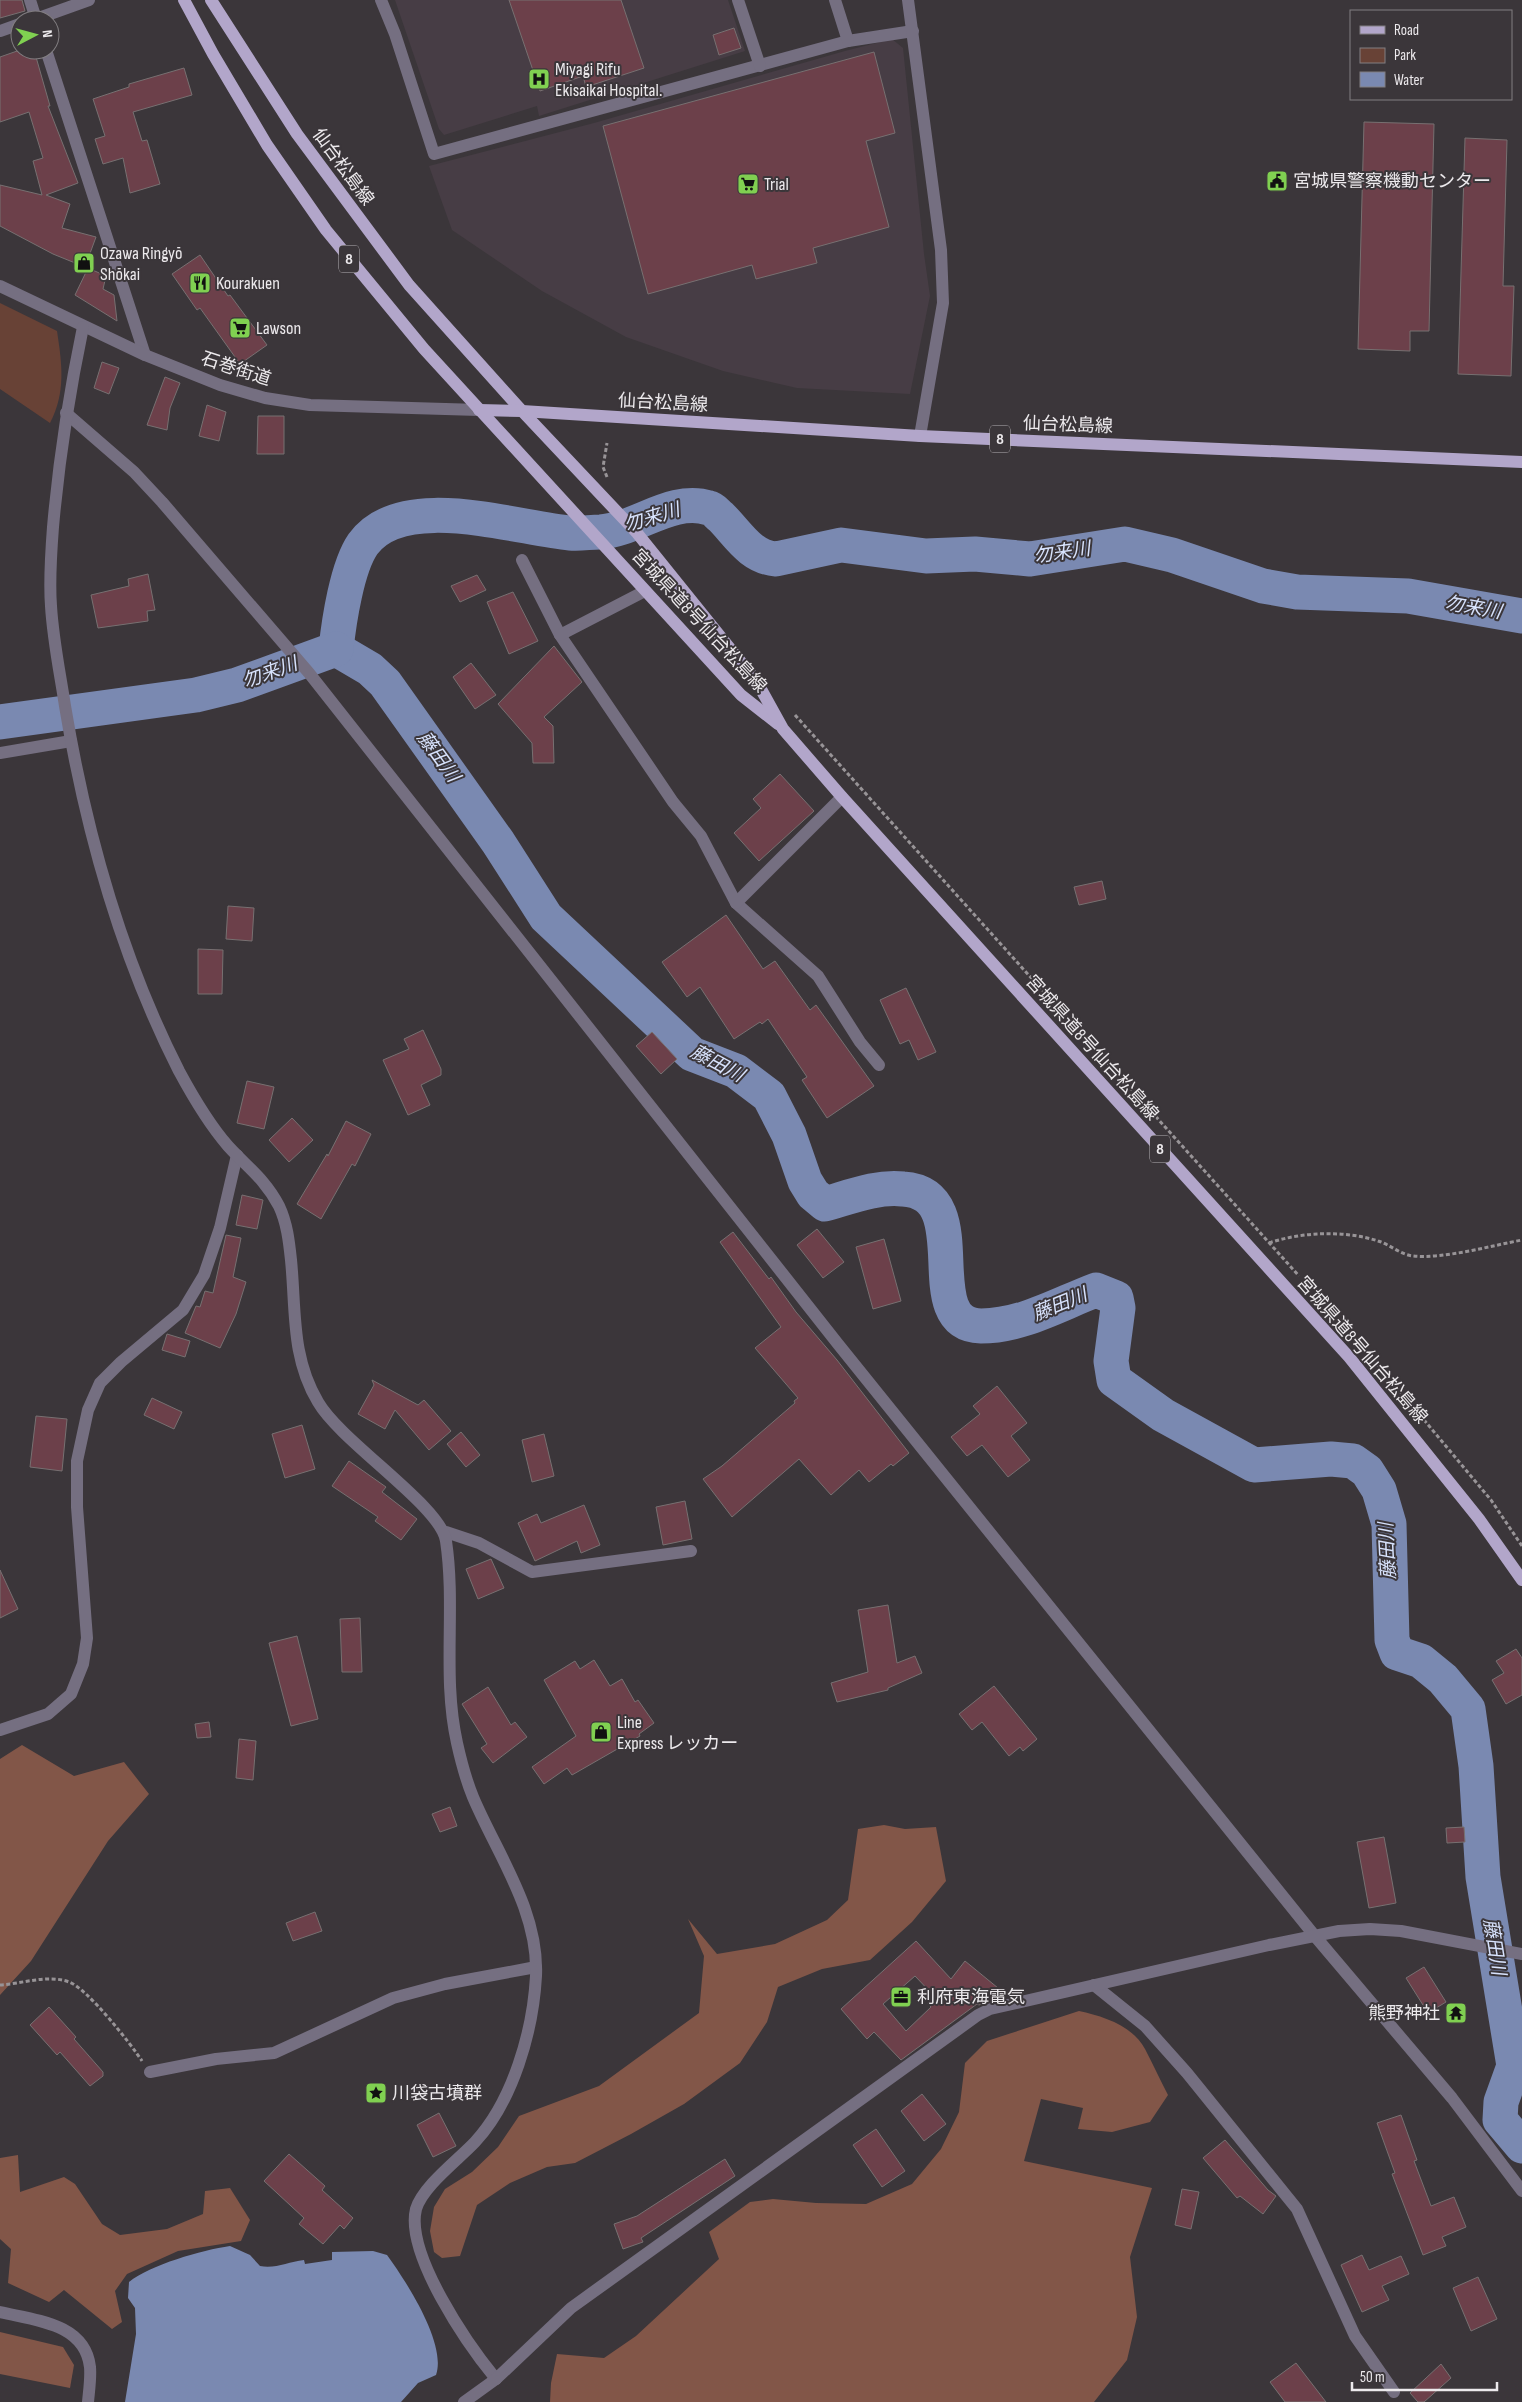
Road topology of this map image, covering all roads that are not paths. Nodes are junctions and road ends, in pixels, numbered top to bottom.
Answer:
1 (89, 0) edge
2 (184, 0) edge
3 (211, 0) edge
4 (381, 0) edge
5 (738, 0) edge
6 (836, 0) edge
7 (908, 0) edge
8 (60, 11) edge
9 (912, 31) junction
10 (848, 41) junction
11 (49, 60) edge
12 (760, 66) junction
13 (0, 286) edge
14 (84, 327) junction
15 (145, 355) junction
16 (479, 410) junction
17 (522, 411) junction
18 (66, 412) junction
19 (920, 436) junction
20 (1522, 462) edge
21 (589, 481) joint
22 (522, 560) dead end
23 (645, 591) junction
24 (560, 635) junction
25 (784, 729) junction
26 (71, 741) junction
27 (0, 753) edge
28 (842, 798) junction
29 (736, 903) junction
30 (879, 1065) dead end
31 (238, 1155) junction
32 (446, 1532) junction
33 (691, 1551) dead end
34 (1522, 1580) edge
35 (0, 1730) edge
36 (1314, 1935) junction
37 (1522, 1954) edge
38 (536, 1967) junction
39 (1094, 1986) junction
40 (150, 2072) road end
41 (1522, 2190) edge
42 (0, 2312) edge
43 (496, 2379) junction
44 (1394, 2392) dead end
45 (88, 2402) edge
46 (464, 2402) edge

1 - 8 street
2 - 16 main road, 8
3 - 17 main road, 仙台松島線 / 8
4 - 12 street
5 - 12 street
6 - 10 street
7 - 9 street
9 - 10 street
9 - 19 street
10 - 12 street
11 - 15 street
13 - 14 street, 石巻街道
14 - 15 street, 石巻街道
14 - 18 street
15 - 16 street, 石巻街道
16 - 17 main road, 仙台松島線 / 8
16 - 23 main road, 宮城県道8号仙台松島線 / 8
17 - 19 main road, 仙台松島線 / 8
17 - 21 main road, 仙台松島線 / 8
18 - 26 street
18 - 36 street
19 - 20 main road, 仙台松島線 / 8
21 - 25 main road, 宮城県道8号仙台松島線 / 8
22 - 24 street
23 - 24 street
23 - 25 main road, 宮城県道8号仙台松島線 / 8
24 - 29 street
25 - 28 main road, 宮城県道8号仙台松島線 / 8
26 - 27 street
26 - 31 street
28 - 29 street
28 - 34 main road, 宮城県道8号仙台松島線 / 8
29 - 30 street
31 - 32 street
31 - 35 street
32 - 33 street
32 - 38 street
36 - 37 street
36 - 39 street
36 - 41 street
38 - 40 street
38 - 43 street
39 - 43 street
39 - 44 street
42 - 45 street
43 - 46 street

